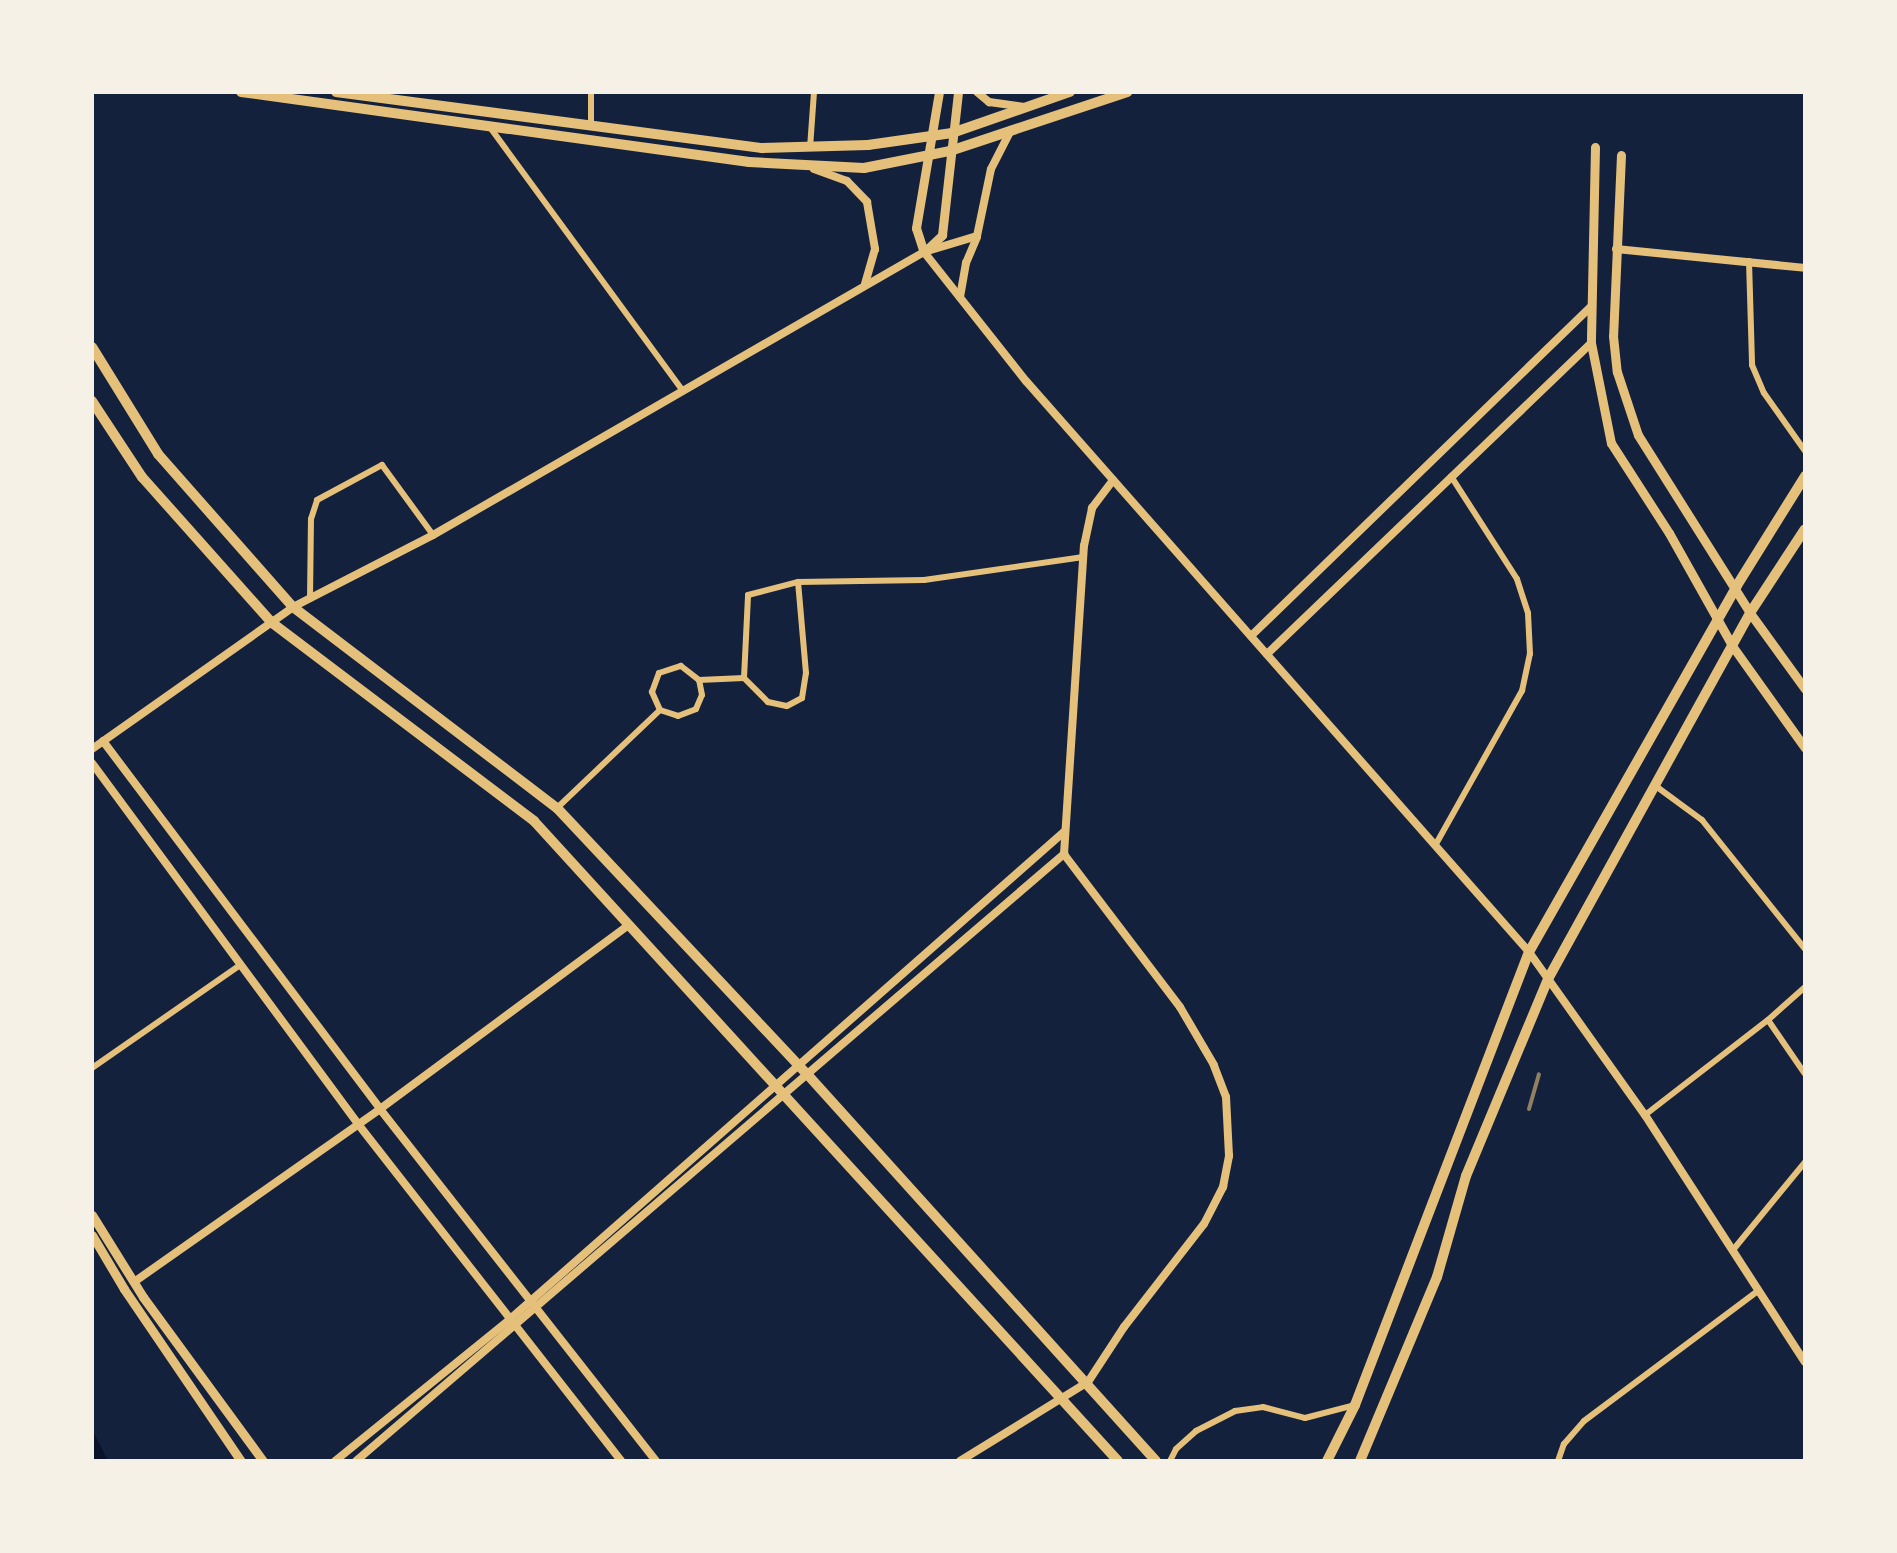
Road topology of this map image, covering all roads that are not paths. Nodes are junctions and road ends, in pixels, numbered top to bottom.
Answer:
1 (241, 92) edge
2 (336, 92) edge
3 (591, 92) edge
4 (814, 92) edge
5 (939, 92) edge
6 (958, 92) edge
7 (977, 92) edge
8 (1070, 92) edge
9 (1127, 92) edge
10 (1028, 108) junction
11 (489, 126) junction
12 (591, 126) junction
13 (1011, 130) junction
14 (952, 133) junction
15 (932, 135) junction
16 (1595, 147) dead end
17 (810, 148) junction
18 (950, 151) junction
19 (1621, 155) dead end
20 (927, 156) junction
21 (809, 167) junction
22 (977, 236) junction
23 (1616, 249) junction
24 (924, 252) junction
25 (1749, 261) junction
26 (1805, 268) edge
27 (865, 285) junction
28 (960, 297) junction
29 (1591, 307) junction
30 (1591, 343) junction
31 (92, 347) edge
32 (681, 388) junction
33 (92, 401) edge
34 (1805, 451) edge
35 (1451, 476) junction
36 (1805, 476) edge
37 (1113, 480) junction
38 (1805, 529) edge
39 (433, 535) junction
40 (1083, 557) junction
41 (798, 582) junction
42 (1736, 587) junction
43 (310, 599) junction
44 (293, 607) junction
45 (1750, 613) junction
46 (271, 622) junction
47 (1718, 623) junction
48 (1251, 636) junction
49 (1733, 647) junction
50 (1267, 654) junction
51 (744, 678) junction
52 (699, 680) junction
53 (1805, 689) edge
54 (660, 710) junction
55 (103, 741) junction
56 (1805, 748) edge
57 (92, 749) edge
58 (92, 763) edge
59 (1657, 787) junction
60 (557, 808) junction
61 (1065, 831) junction
62 (1436, 844) junction
63 (1064, 854) junction
64 (629, 925) junction
65 (1805, 949) edge
66 (1529, 952) junction
67 (240, 965) junction
68 (1548, 979) junction
69 (1805, 987) edge
70 (1768, 1020) junction
71 (799, 1065) junction
72 (92, 1068) edge
73 (807, 1074) junction
74 (1805, 1074) edge
75 (780, 1089) junction
76 (380, 1109) junction
77 (1645, 1115) junction
78 (358, 1124) junction
79 (1805, 1162) edge
80 (92, 1215) edge
81 (92, 1235) edge
82 (1733, 1250) junction
83 (134, 1282) junction
84 (1758, 1291) junction
85 (532, 1305) junction
86 (511, 1323) junction
87 (1805, 1362) edge
88 (1088, 1382) junction
89 (1062, 1397) junction
90 (1355, 1405) junction
91 (241, 1461) edge
92 (263, 1461) edge
93 (335, 1461) edge
94 (356, 1461) edge
95 (621, 1461) edge
96 (656, 1461) edge
97 (960, 1461) edge
98 (1118, 1461) edge
99 (1156, 1461) edge
100 (1170, 1461) edge
101 (1327, 1461) edge
102 (1360, 1461) edge
103 (1558, 1461) edge

1 - 11 main road
2 - 12 main road
3 - 12 street
4 - 17 street
5 - 15 main road
6 - 14 main road
7 - 10 street
8 - 10 main road
9 - 13 main road
10 - 14 main road
11 - 21 main road
11 - 32 street
12 - 17 main road
13 - 18 main road
13 - 22 street
14 - 15 main road
14 - 18 main road
15 - 17 main road
15 - 20 main road
16 - 29 main road
18 - 20 main road
18 - 24 main road
19 - 23 main road
20 - 21 main road
20 - 24 main road
21 - 27 street
22 - 24 street
22 - 28 street
23 - 25 street
23 - 42 main road
24 - 27 street
24 - 28 street
25 - 26 street
25 - 34 street
27 - 32 street
28 - 37 street
29 - 30 main road
29 - 48 street
30 - 35 street
30 - 47 main road
31 - 44 main road
32 - 39 street
33 - 46 main road
35 - 50 street
35 - 62 street
36 - 42 main road
37 - 40 street
37 - 48 street
38 - 45 main road
39 - 43 street
39 - 43 street
40 - 41 street
40 - 61 street
41 - 51 street
41 - 51 street
42 - 45 main road
42 - 47 main road
43 - 44 street
44 - 46 street
44 - 60 main road
45 - 49 main road
45 - 53 main road
46 - 55 street
46 - 64 main road
47 - 49 main road
47 - 66 main road
48 - 50 street
49 - 56 main road
49 - 59 main road
50 - 62 street
51 - 52 street
52 - 54 street
52 - 54 street
54 - 60 street
55 - 57 street
55 - 76 street
58 - 67 street
59 - 65 street
59 - 68 main road
60 - 71 main road
61 - 63 street
61 - 71 street
62 - 66 street
63 - 73 street
63 - 88 street
64 - 75 main road
64 - 76 street
66 - 68 street
66 - 90 main road
67 - 72 street
67 - 78 street
68 - 77 street
68 - 102 main road
69 - 70 street
70 - 74 street
70 - 77 street
71 - 73 main road
71 - 75 street
73 - 75 street
73 - 88 main road
75 - 85 street
75 - 89 main road
76 - 78 street
76 - 85 street
77 - 82 street
78 - 83 street
78 - 86 street
79 - 82 street
80 - 83 main road
81 - 91 main road
82 - 84 street
83 - 92 main road
84 - 87 street
84 - 103 street
85 - 86 street
85 - 96 street
86 - 93 street
86 - 94 street
86 - 95 street
88 - 89 street
88 - 99 main road
89 - 97 street
89 - 98 main road
90 - 100 street
90 - 101 main road

